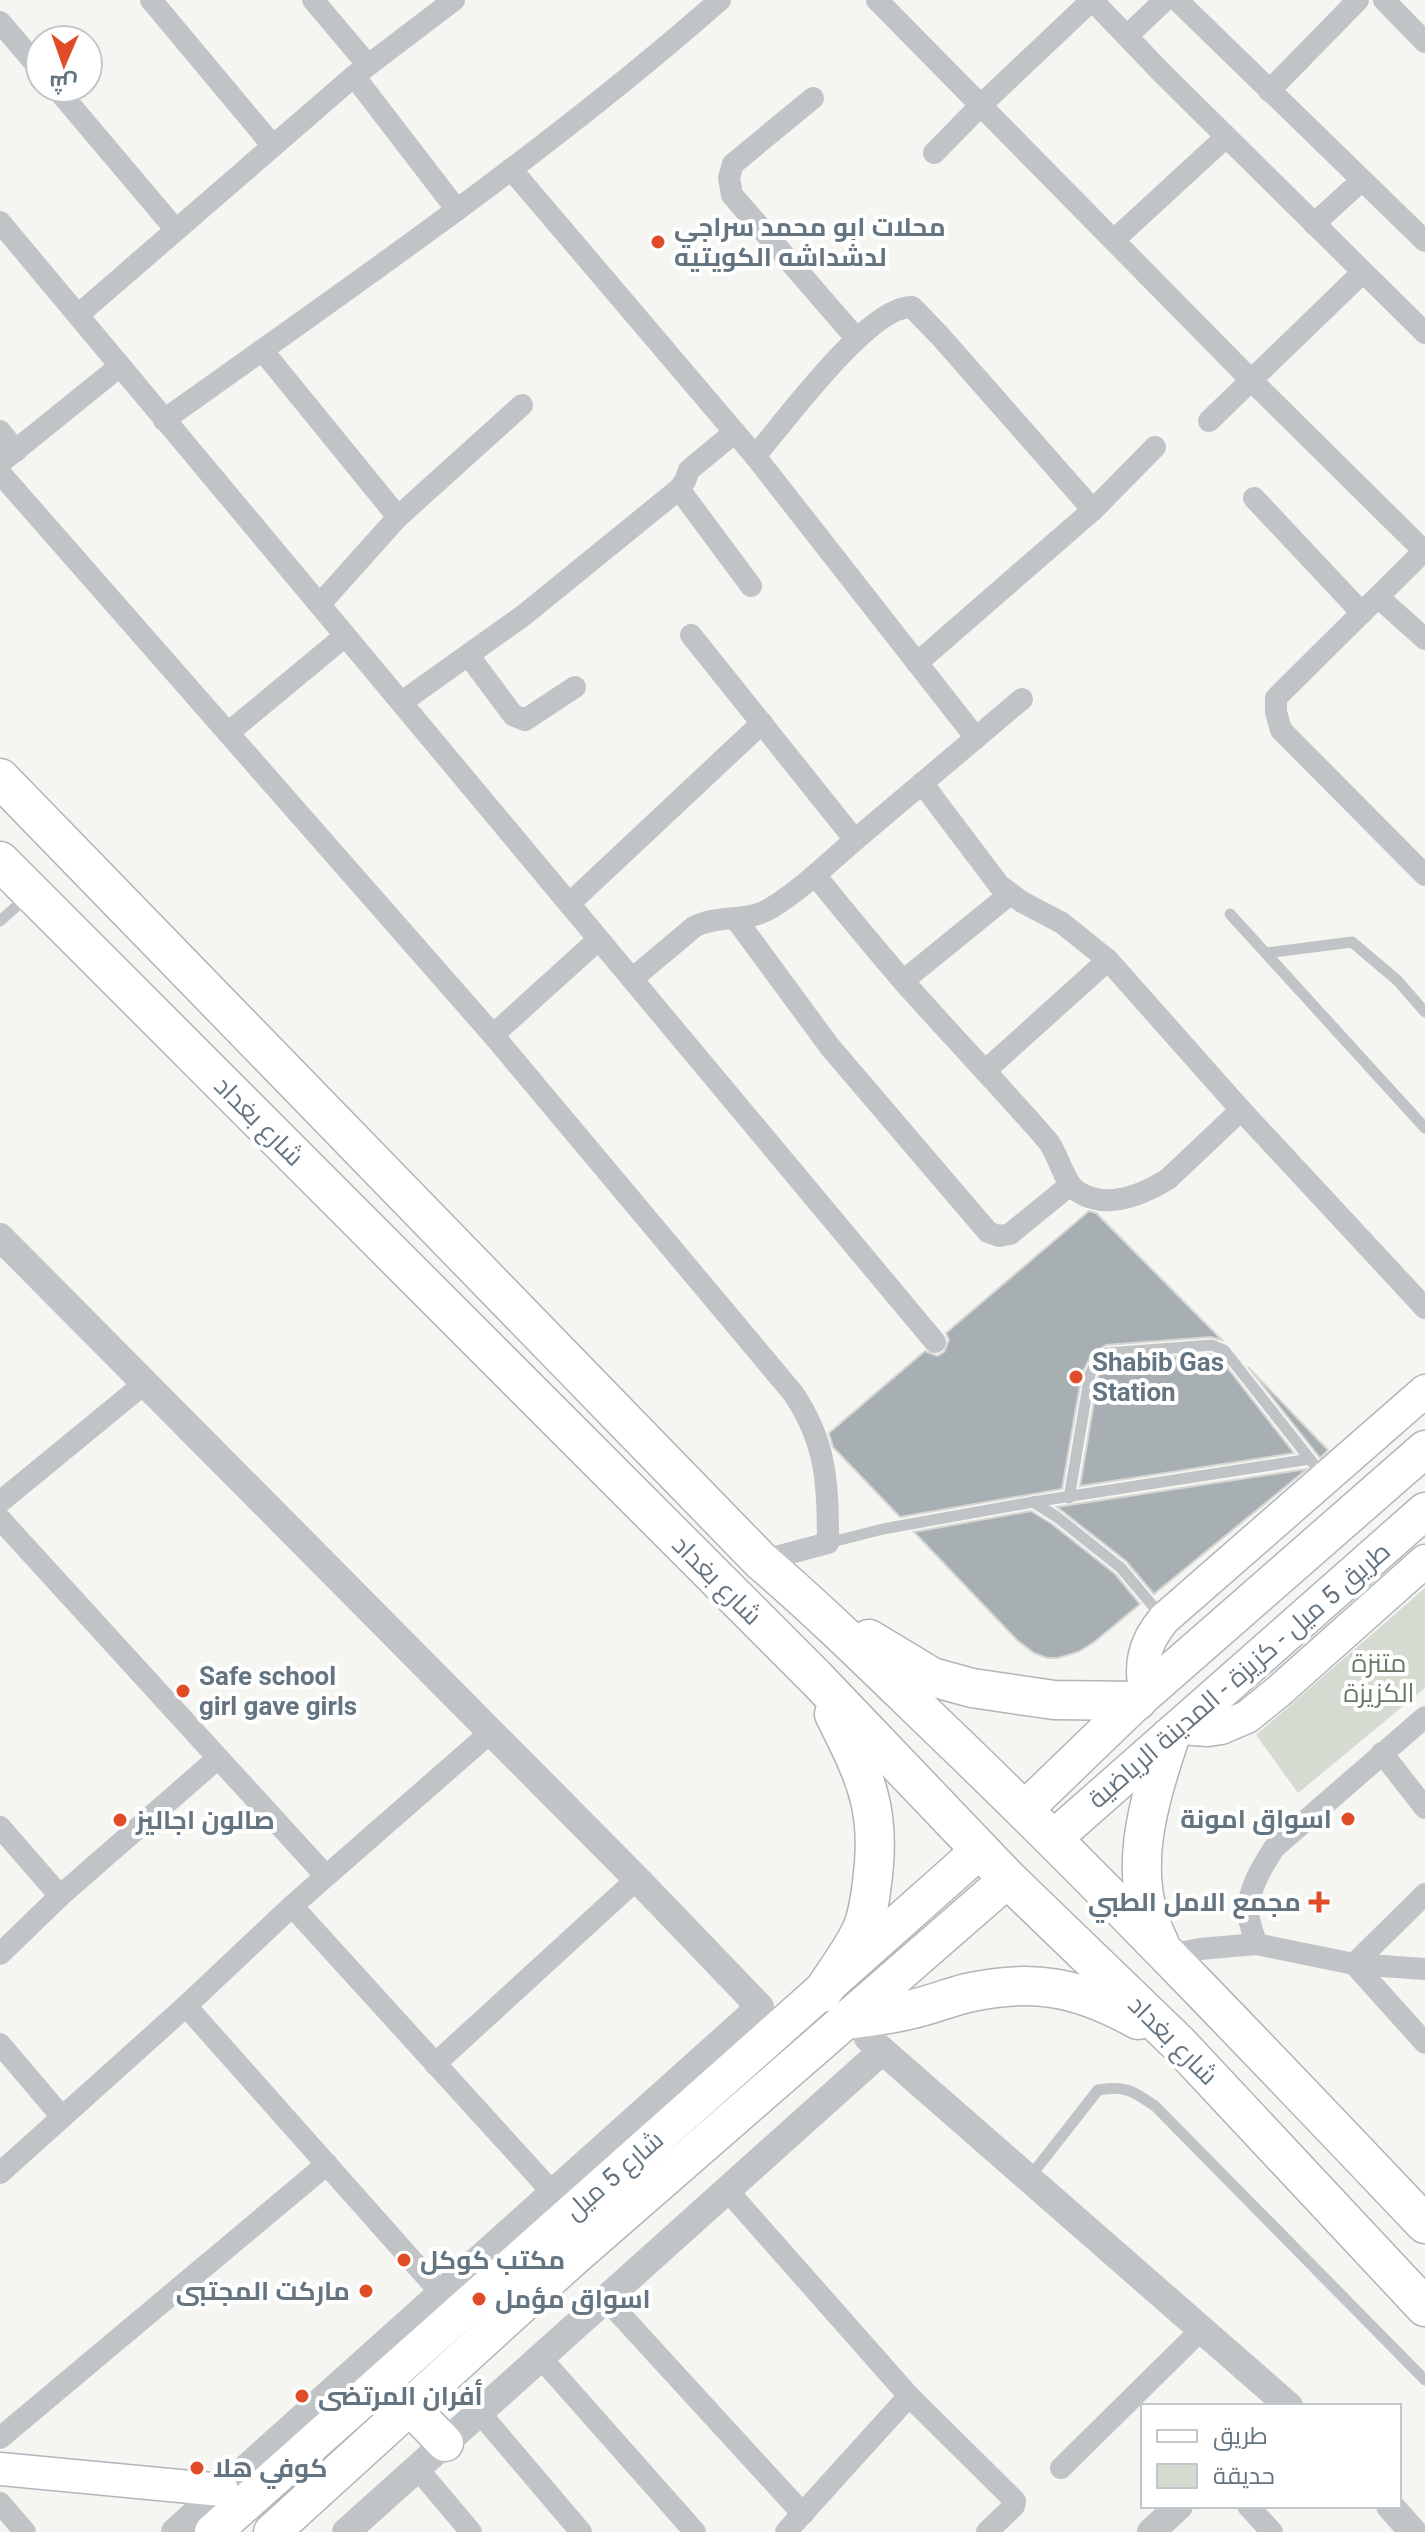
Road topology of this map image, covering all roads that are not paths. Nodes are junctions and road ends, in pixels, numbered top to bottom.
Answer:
1 (151, 0) edge
2 (313, 0) edge
3 (454, 0) edge
4 (720, 0) edge
5 (877, 0) edge
6 (1092, 0) edge
7 (1165, 0) edge
8 (1177, 0) edge
9 (1358, 0) edge
10 (1384, 0) edge
11 (0, 22) edge
12 (1127, 36) junction
13 (1425, 42) edge
14 (24, 50) edge
15 (361, 70) junction
16 (1269, 91) junction
17 (813, 98) dead end
18 (70, 104) edge
19 (981, 105) junction
20 (1226, 137) junction
21 (273, 146) junction
22 (934, 153) dead end
23 (511, 169) junction
24 (1362, 180) junction
25 (457, 210) junction
26 (0, 222) edge
27 (1314, 224) junction
28 (176, 230) junction
29 (1114, 240) junction
30 (1425, 241) edge
31 (1363, 272) junction
32 (78, 315) junction
33 (1425, 332) edge
34 (856, 338) junction
35 (262, 350) junction
36 (120, 366) junction
37 (1251, 380) junction
38 (522, 405) dead end
39 (164, 420) junction
40 (1209, 421) dead end
41 (0, 431) edge
42 (735, 432) junction
43 (1155, 447) dead end
44 (755, 456) junction
45 (8, 457) edge
46 (0, 473) edge
47 (679, 489) junction
48 (1254, 498) dead end
49 (1093, 510) junction
50 (398, 517) junction
51 (1424, 550) edge
52 (751, 586) dead end
53 (320, 604) junction
54 (1370, 605) junction
55 (691, 635) dead end
56 (345, 636) junction
57 (1425, 639) edge
58 (469, 656) junction
59 (917, 663) junction
60 (575, 687) dead end
61 (1022, 699) dead end
62 (402, 702) junction
63 (762, 723) junction
64 (228, 733) junction
65 (976, 738) junction
66 (0, 778) edge
67 (922, 783) junction
68 (855, 840) junction
69 (0, 861) edge
70 (815, 875) junction
71 (1425, 875) edge
72 (31, 893) junction
73 (1010, 894) junction
74 (569, 904) junction
75 (1230, 914) dead end
76 (735, 918) junction
77 (0, 921) edge
78 (598, 940) junction
79 (1266, 953) junction
80 (1108, 960) junction
81 (632, 979) junction
82 (903, 981) junction
83 (1425, 1012) edge
84 (493, 1035) junction
85 (985, 1071) junction
86 (1241, 1110) junction
87 (1425, 1128) edge
88 (1070, 1185) junction
89 (0, 1237) edge
90 (1425, 1308) edge
91 (935, 1342) dead end
92 (145, 1383) junction
93 (1425, 1391) edge
94 (1425, 1449) edge
95 (1317, 1469) junction
96 (1069, 1498) junction
97 (0, 1502) edge
98 (1033, 1502) junction
99 (1425, 1511) edge
100 (3, 1530) edge
101 (828, 1543) junction
102 (761, 1561) junction
103 (1425, 1561) edge
104 (809, 1602) junction
105 (1164, 1619) junction
106 (817, 1679) junction
107 (1142, 1698) junction
108 (1425, 1717) edge
109 (491, 1732) junction
110 (1175, 1733) junction
111 (1382, 1753) junction
112 (218, 1758) junction
113 (1425, 1808) edge
114 (1024, 1810) junction
115 (0, 1827) edge
116 (1053, 1839) junction
117 (980, 1850) junction
118 (326, 1876) junction
119 (637, 1879) junction
120 (1008, 1879) junction
121 (1425, 1894) edge
122 (60, 1896) junction
123 (292, 1906) junction
124 (1256, 1944) junction
125 (1165, 1951) junction
126 (0, 1954) edge
127 (1354, 1964) junction
128 (1425, 1969) edge
129 (186, 2006) junction
130 (834, 2006) junction
131 (1425, 2043) edge
132 (0, 2044) edge
133 (1179, 2044) junction
134 (882, 2051) junction
135 (435, 2064) junction
136 (62, 2117) junction
137 (327, 2164) junction
138 (0, 2173) edge
139 (1028, 2178) junction
140 (727, 2190) junction
141 (553, 2193) junction
142 (1425, 2224) edge
143 (441, 2293) junction
144 (606, 2299) junction
145 (1425, 2307) edge
146 (1201, 2330) junction
147 (540, 2357) junction
148 (388, 2358) junction
149 (1425, 2380) edge
150 (909, 2396) junction
151 (1286, 2404) edge
152 (410, 2407) junction
153 (479, 2412) junction
154 (0, 2438) edge
155 (445, 2443) junction
156 (417, 2468) junction
157 (1061, 2468) dead end
158 (0, 2469) edge
159 (222, 2490) junction
160 (0, 2503) edge
161 (1177, 2508) edge
162 (1250, 2508) edge
163 (1392, 2508) edge
164 (803, 2514) junction
165 (354, 2529) edge
166 (25, 2532) edge
167 (175, 2532) edge
168 (213, 2532) edge
169 (272, 2532) edge
170 (471, 2532) edge
171 (581, 2532) edge
172 (695, 2532) edge
173 (786, 2532) edge
174 (987, 2532) edge
175 (1151, 2532) edge
176 (1272, 2532) edge
177 (1413, 2532) edge

1 - 21 street
2 - 15 street
3 - 15 street
4 - 23 street
5 - 19 street
6 - 12 street
6 - 19 street
7 - 12 street
8 - 16 street
9 - 16 street
10 - 13 street
11 - 14 street
12 - 20 street
15 - 21 street
15 - 25 street
16 - 24 street
17 - 34 street
18 - 28 street
19 - 22 street
19 - 29 street
20 - 27 street
20 - 29 street
21 - 28 street
23 - 25 street
23 - 42 street
24 - 27 street
24 - 30 street
25 - 35 street
26 - 32 street
27 - 31 street
28 - 32 street
29 - 37 street
31 - 33 street
31 - 37 street
32 - 36 street
34 - 44 street
34 - 49 street
35 - 39 street
35 - 50 street
36 - 39 street
36 - 45 street
37 - 40 street
37 - 51 street
38 - 50 street
39 - 53 street
41 - 45 street
42 - 44 street
42 - 47 street
43 - 49 street
44 - 59 street
46 - 64 street
47 - 52 street
47 - 58 street
48 - 54 street
49 - 59 street
50 - 53 street
51 - 54 street
53 - 56 street
54 - 57 street
54 - 71 street
55 - 63 street
56 - 62 street
56 - 64 street
58 - 60 street
58 - 62 street
59 - 65 street
61 - 65 street
62 - 74 street
63 - 68 street
63 - 74 street
64 - 84 street
65 - 67 street
66 - 102 highway, شارع بغداد
67 - 68 street
67 - 73 street
68 - 70 street
69 - 72 highway, شارع بغداد
70 - 76 street
70 - 82 street
72 - 77 lane
72 - 106 highway, شارع بغداد
73 - 80 street
73 - 82 street
74 - 78 street
75 - 79 lane
76 - 81 street
76 - 88 street
78 - 81 street
78 - 84 street
79 - 83 lane
79 - 87 lane
80 - 85 street
80 - 86 street
81 - 91 street
82 - 85 street
84 - 101 street
85 - 88 street
86 - 88 street
86 - 90 street
89 - 92 street
92 - 97 street
92 - 109 street
93 - 95 main road
94 - 107 main road, طريق 5 ميل - كزيزة - المدينة الرياضية
95 - 96 lane
95 - 96 lane
95 - 105 main road
96 - 98 lane
98 - 101 lane
98 - 105 lane
99 - 110 main road, طريق 5 ميل - كزيزة - المدينة الرياضية
100 - 112 street
101 - 102 street
102 - 104 highway, شارع بغداد
103 - 110 main road
104 - 107 highway
104 - 114 highway, شارع بغداد
105 - 107 main road
106 - 117 highway, شارع بغداد
106 - 130 highway
107 - 114 main road, طريق 5 ميل - كزيزة - المدينة الرياضية
108 - 111 street
109 - 118 street
109 - 119 street
110 - 116 main road, طريق 5 ميل - كزيزة - المدينة الرياضية
110 - 125 highway
111 - 113 street
111 - 124 street
112 - 118 street
112 - 122 street
114 - 116 highway, شارع بغداد
115 - 122 street
116 - 125 highway, شارع بغداد
117 - 120 highway, شارع بغداد
117 - 130 main road, شارع 5 ميل
118 - 123 street
119 - 135 street
119 - 141 street
120 - 130 main road, شارع 5 ميل
120 - 133 highway, شارع بغداد
121 - 127 street
122 - 126 street
123 - 129 street
123 - 135 street
124 - 125 street
124 - 127 street
125 - 142 highway, شارع بغداد
127 - 128 street
127 - 131 street
129 - 136 street
129 - 137 street
130 - 133 highway
130 - 134 street
130 - 148 main road, شارع 5 ميل
130 - 152 main road, شارع 5 ميل
132 - 136 street
133 - 145 highway, شارع بغداد
134 - 139 street
134 - 140 street
135 - 141 street
136 - 138 street
137 - 143 street
137 - 154 street
139 - 146 street
139 - 149 lane
140 - 144 street
140 - 150 street
141 - 143 street
143 - 148 street
144 - 147 street
144 - 164 street
146 - 151 street
146 - 157 street
147 - 153 street
147 - 172 street
148 - 159 street
148 - 168 main road, شارع 5 ميل
150 - 164 street
150 - 174 street
152 - 155 main road
152 - 169 main road, شارع 5 ميل
153 - 155 street
153 - 171 street
155 - 156 street
156 - 165 street
156 - 170 street
158 - 159 main road
159 - 167 street
160 - 166 street
161 - 175 street
162 - 176 street
163 - 177 street
164 - 173 street

